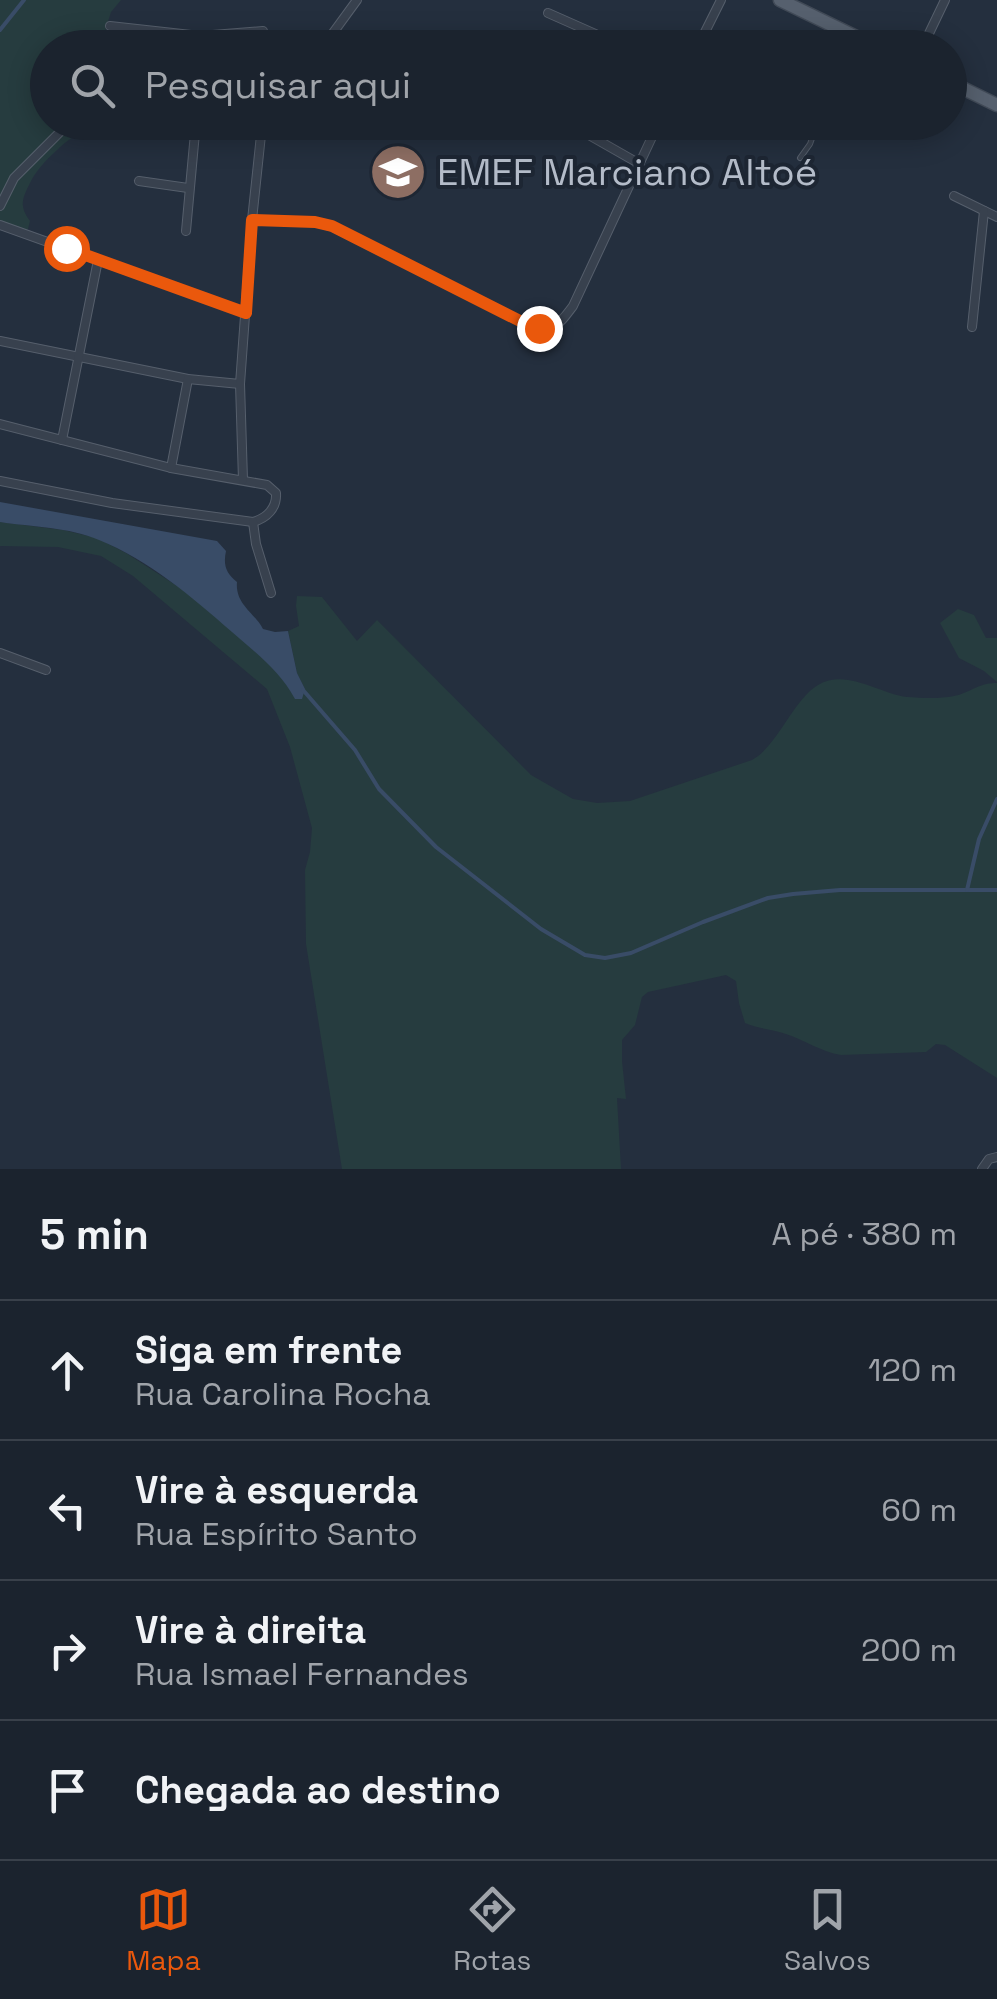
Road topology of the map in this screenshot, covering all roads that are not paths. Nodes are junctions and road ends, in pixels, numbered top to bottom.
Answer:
1 (357, 0) edge
2 (721, 0) edge
3 (780, 0) edge
4 (945, 0) edge
5 (548, 13) dead end
6 (110, 26) dead end
7 (146, 30) edge
8 (335, 30) edge
9 (586, 30) edge
10 (706, 30) edge
11 (834, 30) edge
12 (931, 30) edge
13 (967, 90) edge
14 (997, 105) edge
15 (52, 140) edge
16 (194, 140) edge
17 (261, 140) edge
18 (598, 140) edge
19 (650, 140) edge
20 (811, 140) edge
21 (800, 158) dead end
22 (638, 163) junction
23 (140, 181) dead end
24 (188, 188) junction
25 (954, 196) dead end
26 (0, 206) edge
27 (984, 211) junction
28 (997, 218) edge
29 (252, 220) junction
30 (0, 225) edge
31 (186, 231) dead end
32 (98, 260) junction
33 (246, 313) junction
34 (972, 328) dead end
35 (0, 342) edge
36 (78, 357) junction
37 (188, 379) junction
38 (240, 384) junction
39 (0, 424) edge
40 (62, 440) junction
41 (171, 468) junction
42 (243, 480) junction
43 (0, 481) edge
44 (253, 522) junction
45 (271, 593) dead end
46 (0, 653) edge
47 (46, 670) dead end
48 (997, 1157) edge
49 (982, 1169) edge

1 - 8 street
2 - 10 street
3 - 11 main road
4 - 12 street
5 - 9 street
6 - 7 street
13 - 14 main road
15 - 26 street
16 - 24 street
17 - 29 street
18 - 22 street
19 - 22 street
20 - 21 lane
22 - 29 street
23 - 24 street
24 - 31 street
25 - 27 street
27 - 28 street
27 - 34 street
29 - 33 street
30 - 32 street
32 - 33 street
32 - 36 street
33 - 38 street
35 - 36 street
36 - 37 street
36 - 40 street
37 - 38 street
37 - 41 street
38 - 42 street
39 - 40 street
40 - 41 street
41 - 42 street
42 - 44 street
43 - 44 street
44 - 45 street
46 - 47 street
48 - 49 street

